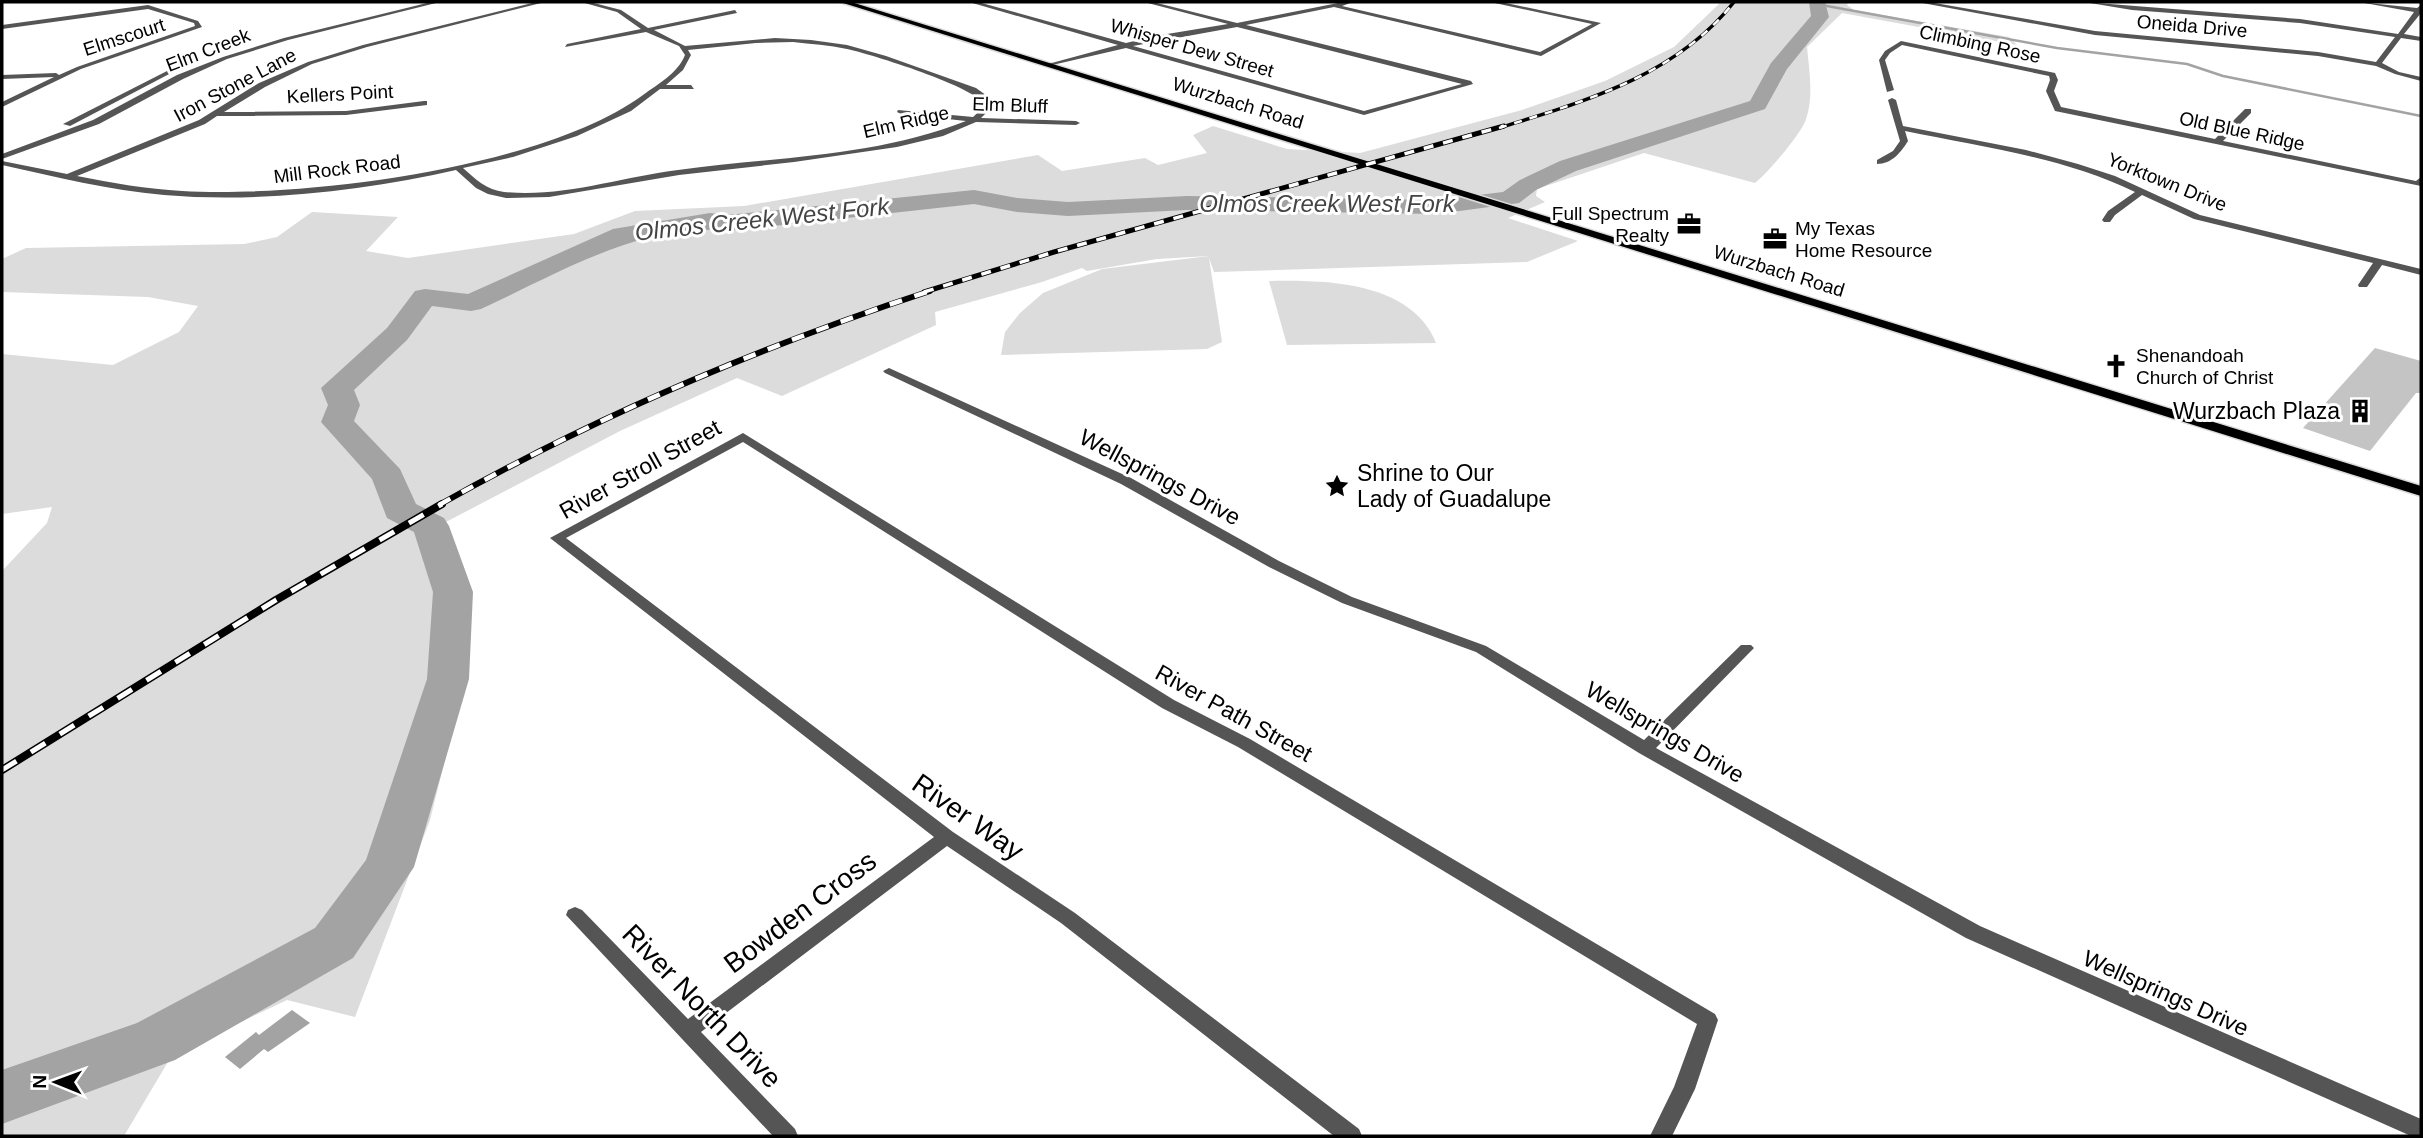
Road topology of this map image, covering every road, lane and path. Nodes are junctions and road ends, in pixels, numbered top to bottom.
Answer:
1 (418, 2) edge
2 (437, 2) edge
3 (542, 2) edge
4 (584, 2) edge
5 (844, 2) edge
6 (972, 2) edge
7 (1147, 2) edge
8 (1318, 2) edge
9 (1350, 2) edge
10 (1493, 2) edge
11 (1920, 2) edge
12 (2087, 2) edge
13 (2362, 2) edge
14 (1334, 5) junction
15 (2420, 9) edge
16 (735, 12) dead end
17 (1237, 24) junction
18 (2, 27) edge
19 (646, 29) junction
20 (2400, 36) junction
21 (2421, 39) edge
22 (1124, 45) junction
23 (567, 46) dead end
24 (684, 48) junction
25 (2378, 64) junction
26 (1050, 65) junction
27 (64, 75) junction
28 (2, 77) edge
29 (2421, 79) edge
30 (53, 80) junction
31 (662, 87) junction
32 (691, 87) dead end
33 (1890, 90) dead end
34 (1892, 100) dead end
35 (424, 103) dead end
36 (2, 105) edge
37 (2058, 109) joint
38 (2248, 111) dead end
39 (901, 112) dead end
40 (216, 114) junction
41 (977, 120) junction
42 (1076, 122) dead end
43 (1899, 127) junction
44 (2217, 142) junction
45 (2, 149) edge
46 (2, 160) edge
47 (1880, 162) dead end
48 (457, 167) junction
49 (69, 176) junction
50 (2420, 182) edge
51 (2140, 192) junction
52 (506, 195) junction
53 (491, 204) dead end
54 (2108, 220) dead end
55 (2379, 262) junction
56 (2421, 272) edge
57 (2363, 285) dead end
58 (889, 371) dead end
59 (743, 437) joint
60 (2421, 491) edge
61 (557, 538) joint
62 (1746, 648) dead end
63 (1645, 748) junction
64 (947, 837) junction
65 (575, 915) dead end
66 (687, 1031) junction
67 (2421, 1130) edge
68 (787, 1136) edge
69 (1351, 1136) edge
70 (1661, 1136) edge

1 - 45 street, Elm Creek
2 - 46 street, Elm Creek
3 - 40 street, Iron Stone Lane
4 - 19 street
5 - 26 main road, Wurzbach Road
6 - 22 street, Whisper Dew Street
7 - 17 street
8 - 14 street
9 - 14 street
10 - 14 street
11 - 25 street, Oneida Drive
12 - 20 street
13 - 15 street
14 - 17 street
15 - 20 street
16 - 19 street
17 - 22 street
17 - 22 street, Whisper Dew Street
18 - 27 street, Elmscourt
19 - 23 street
19 - 24 street
20 - 21 street
20 - 25 street
22 - 26 street
24 - 31 street, Mill Rock Road
24 - 41 street, Elm Ridge
25 - 29 street, Oneida Drive
26 - 60 main road, Wurzbach Road
27 - 28 street, Elmscourt
27 - 30 street, Elmscourt
28 - 30 street, Elmscourt
30 - 36 street, Elmscourt
31 - 32 street
31 - 48 street, Mill Rock Road
33 - 37 street, Climbing Rose
34 - 43 street
35 - 40 street, Kellers Point
37 - 44 street, Old Blue Ridge
38 - 44 street
39 - 41 street, Elm Bluff
40 - 49 street, Iron Stone Lane
41 - 42 street, Elm Bluff
41 - 52 street, Elm Ridge
43 - 47 street
43 - 51 street, Yorktown Drive
44 - 50 street, Old Blue Ridge
46 - 49 street, Mill Rock Road
48 - 49 street, Mill Rock Road
48 - 52 street, Elm Ridge
51 - 54 street
51 - 55 street, Yorktown Drive
52 - 53 street, Elm Ridge
55 - 56 street, Yorktown Drive
55 - 57 street
58 - 63 street, Wellsprings Drive
59 - 61 street, River Stroll Street
59 - 70 street, River Path Street
61 - 64 street, River Way
62 - 63 street
63 - 67 street, Wellsprings Drive
64 - 66 street, Bowden Cross
64 - 69 street, River Way
65 - 66 street, River North Drive
66 - 68 street, River North Drive

